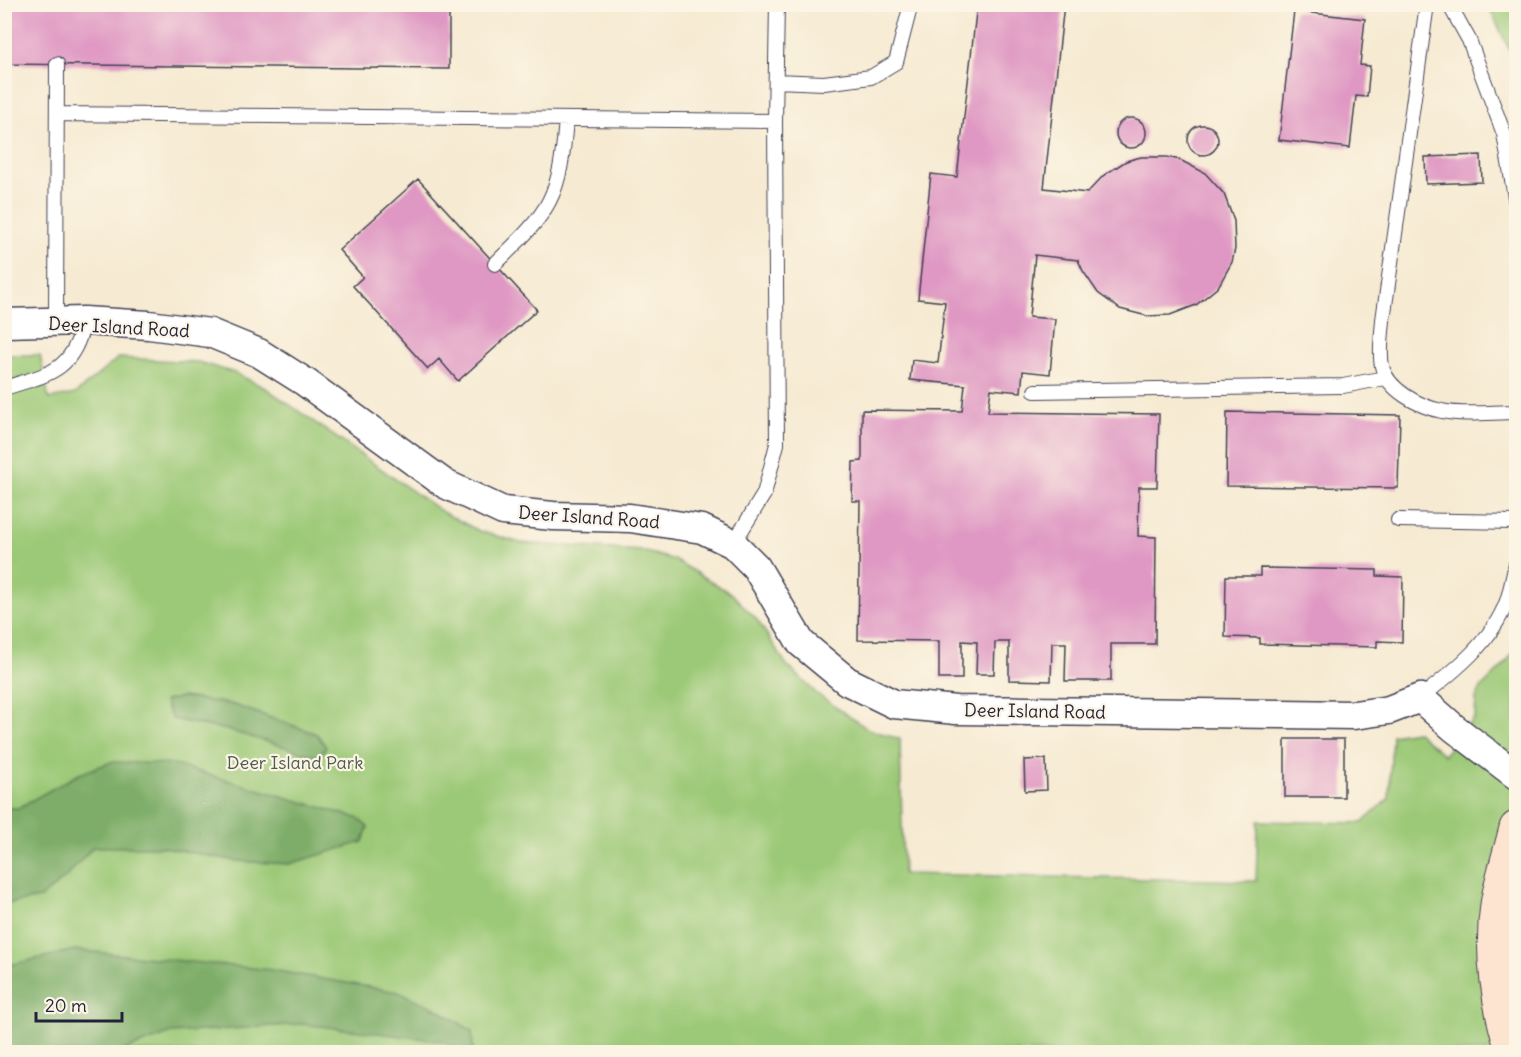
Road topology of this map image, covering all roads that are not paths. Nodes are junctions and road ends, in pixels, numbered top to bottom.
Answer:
1 (777, 4) edge
2 (911, 4) edge
3 (1427, 4) edge
4 (1449, 4) edge
5 (57, 64) dead end
6 (776, 81) junction
7 (57, 114) junction
8 (566, 119) junction
9 (775, 121) junction
10 (1516, 203) edge
11 (495, 264) dead end
12 (84, 321) junction
13 (56, 322) junction
14 (4, 323) edge
15 (1386, 378) junction
16 (4, 388) edge
17 (1035, 390) dead end
18 (1516, 411) edge
19 (1398, 520) dead end
20 (1516, 522) edge
21 (733, 544) junction
22 (1516, 564) edge
23 (1420, 698) junction
24 (1516, 775) edge
25 (1516, 828) edge
26 (1513, 1053) edge

1 - 6 lane
2 - 6 lane
3 - 15 lane
4 - 10 lane
5 - 7 lane
6 - 9 lane
7 - 8 lane
7 - 13 lane
8 - 9 lane
8 - 11 lane
9 - 21 lane
12 - 13 street, Deer Island Road
12 - 16 lane
12 - 21 street, Deer Island Road
13 - 14 street, Deer Island Road
15 - 17 lane
15 - 18 lane
19 - 20 lane
21 - 23 street, Deer Island Road
22 - 23 lane
23 - 24 street
25 - 26 main road

